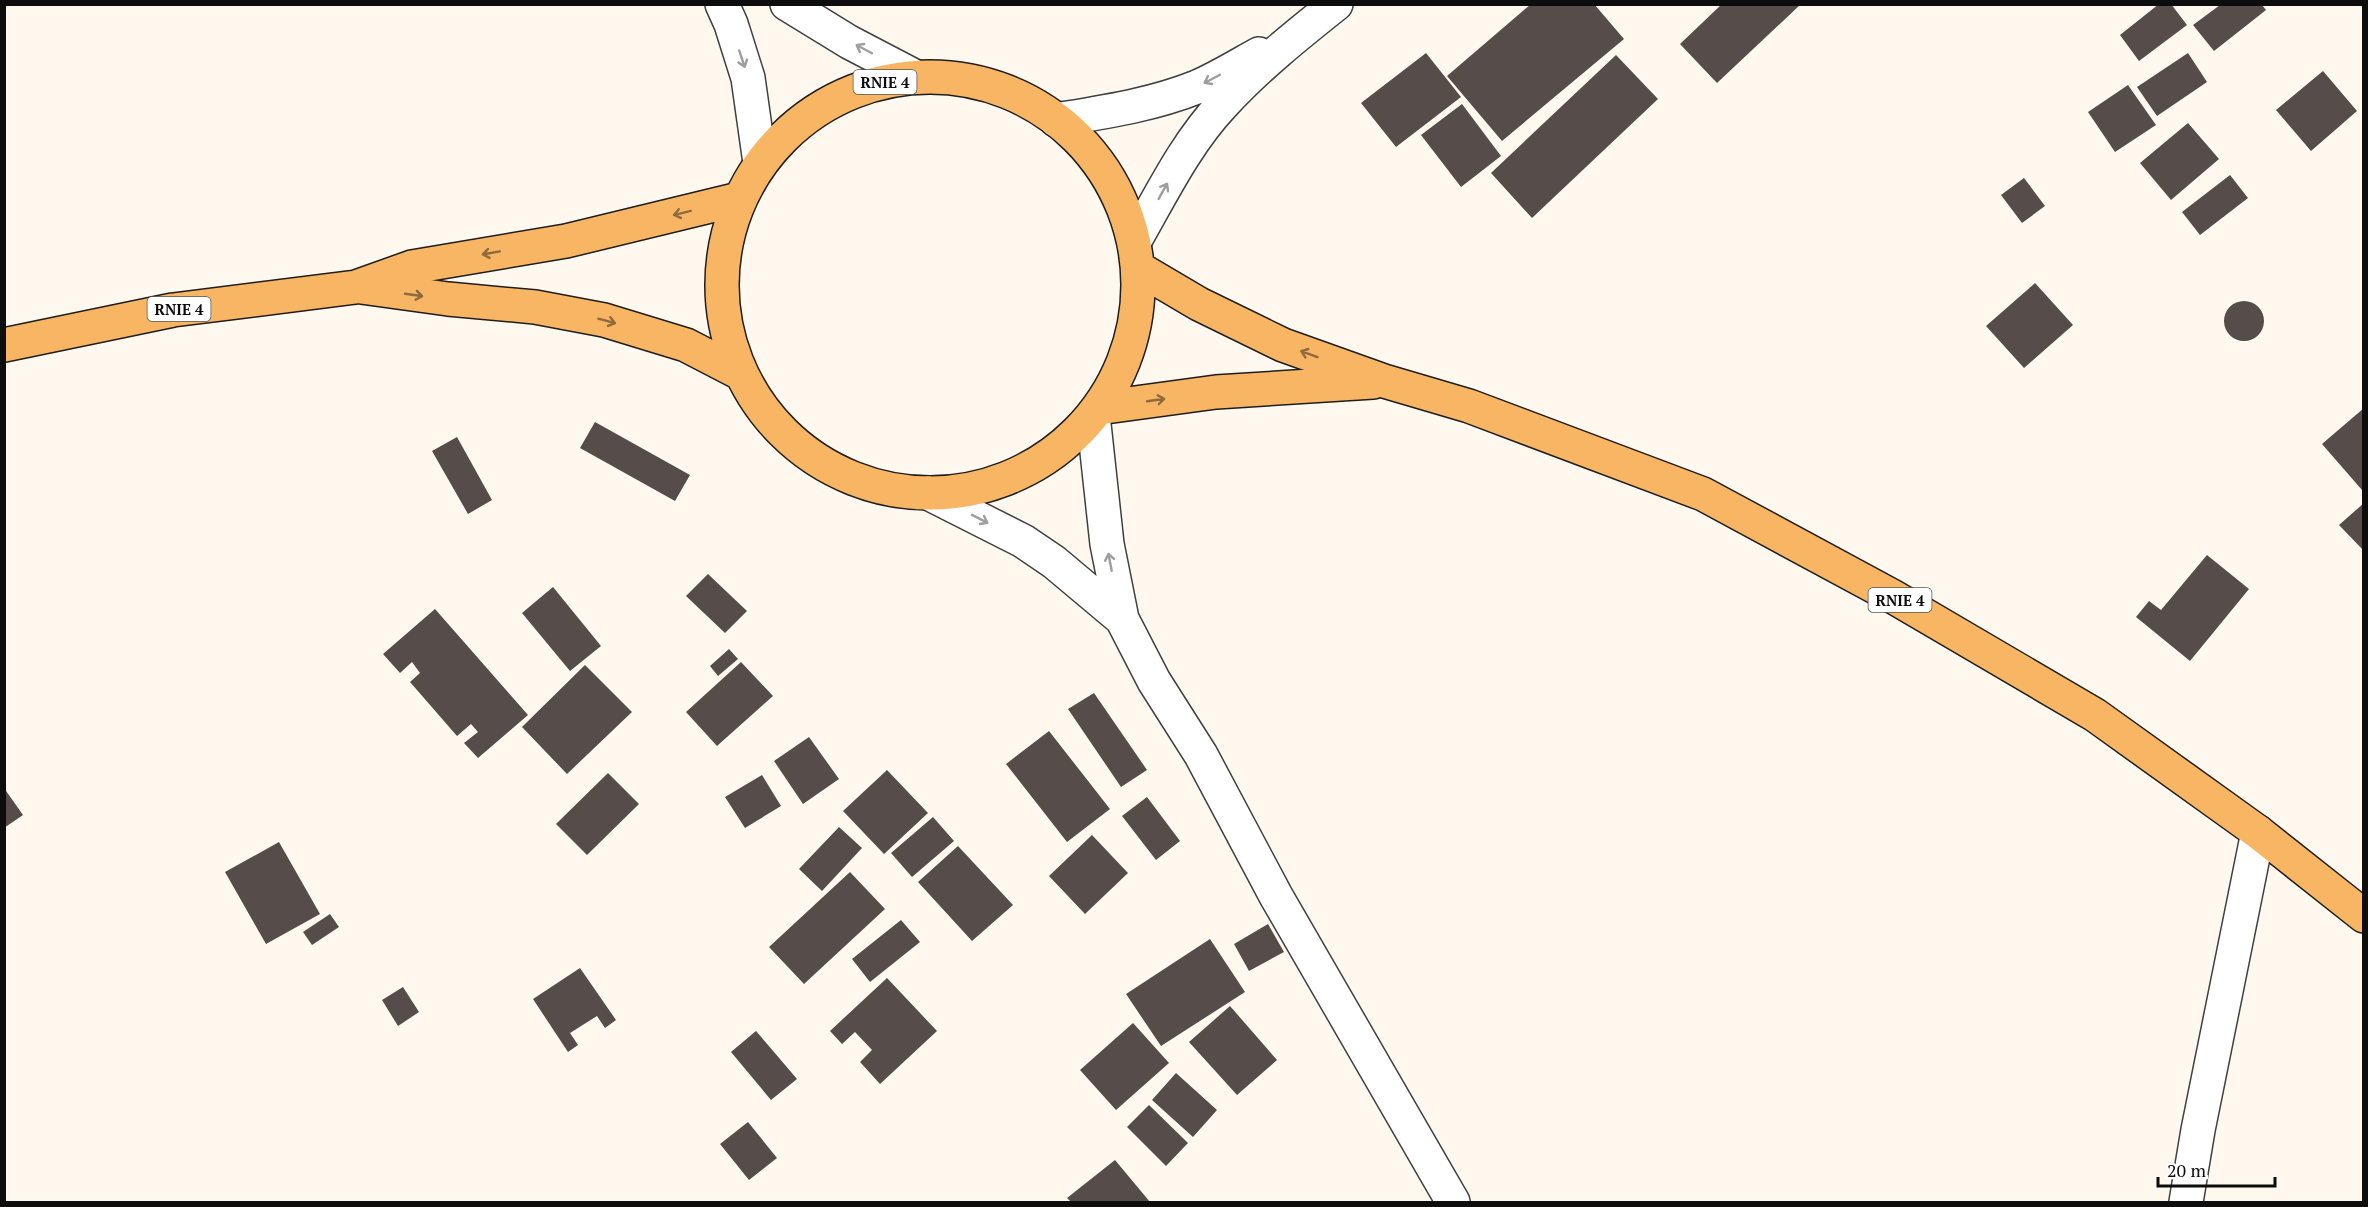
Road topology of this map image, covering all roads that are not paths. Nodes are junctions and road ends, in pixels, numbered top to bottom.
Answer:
1 (722, 4) edge
2 (787, 4) edge
3 (1336, 4) edge
4 (1300, 32) junction
5 (916, 77) junction
6 (1056, 120) junction
7 (760, 163) junction
8 (739, 199) junction
9 (1136, 255) junction
10 (356, 287) junction
11 (4, 345) edge
12 (740, 373) junction
13 (1384, 381) junction
14 (1096, 412) junction
15 (928, 493) junction
16 (1122, 620) junction
17 (2258, 832) junction
18 (2364, 916) edge
19 (1453, 1203) edge
20 (2186, 1203) edge

1 -> 7 street
5 -> 2 street
3 - 4 street
4 -> 6 street
9 -> 4 street
5 - 6 main road, RNIE 4
5 - 7 main road, RNIE 4
6 - 9 main road, RNIE 4
7 - 8 main road, RNIE 4
8 -> 10 main road, RNIE 4
8 - 12 main road, RNIE 4
13 -> 9 main road, RNIE 4
9 - 14 main road, RNIE 4
10 - 11 main road, RNIE 4
10 -> 12 main road, RNIE 4
12 - 15 main road, RNIE 4
14 -> 13 main road, RNIE 4
13 - 17 main road, RNIE 4
14 - 15 main road, RNIE 4
16 -> 14 street
15 -> 16 street
16 - 19 street
17 - 18 main road, RNIE 4
17 - 20 street

